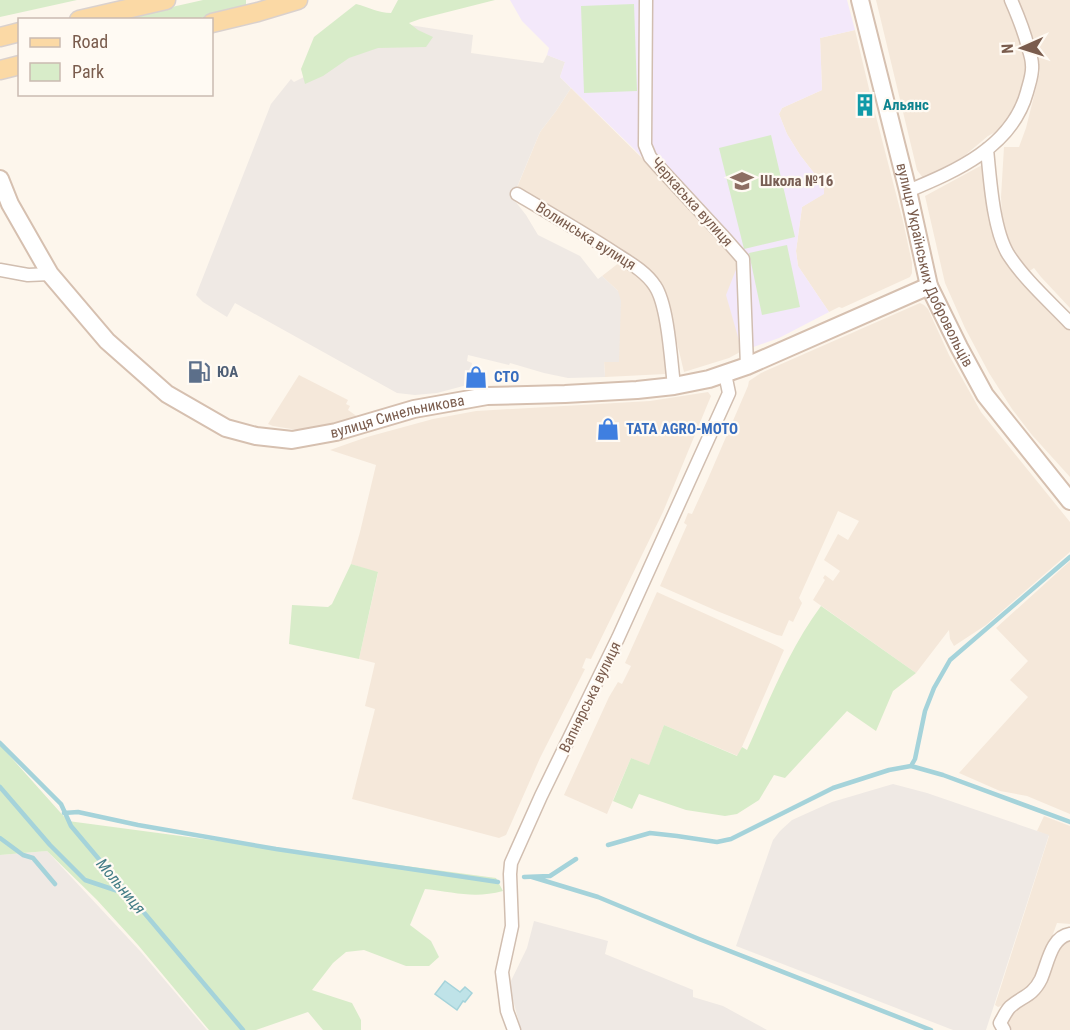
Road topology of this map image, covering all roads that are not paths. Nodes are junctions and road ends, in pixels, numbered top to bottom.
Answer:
1 (166, 0) edge
2 (298, 0) edge
3 (646, 0) edge
4 (860, 0) edge
5 (1011, 0) edge
6 (256, 6) edge
7 (88, 18) edge
8 (213, 23) edge
9 (18, 32) edge
10 (0, 37) edge
11 (18, 66) edge
12 (0, 70) edge
13 (987, 149) junction
14 (0, 179) edge
15 (908, 191) junction
16 (517, 194) dead end
17 (0, 270) edge
18 (50, 274) junction
19 (929, 286) junction
20 (1070, 323) edge
21 (747, 366) junction
22 (725, 374) junction
23 (674, 386) junction
24 (1070, 501) edge
25 (1070, 934) edge
26 (1002, 1026) edge
27 (514, 1030) edge

1 - 7 main road
2 - 6 main road
3 - 21 street, Черкаська вулиця
4 - 15 street, вулиця Українських Добровольців
5 - 13 street
6 - 8 main road
9 - 10 main road
11 - 12 main road
13 - 15 street
13 - 20 street
14 - 18 street, вулиця Синельникова
15 - 19 street, вулиця Українських Добровольців
16 - 23 street, Волинська вулиця
17 - 18 street
18 - 23 street, вулиця Синельникова
19 - 21 street, вулиця Синельникова
19 - 24 street, вулиця Українських Добровольців
21 - 22 street, вулиця Синельникова
22 - 23 street, вулиця Синельникова
22 - 27 street, Вапнярська вулиця
25 - 26 street

